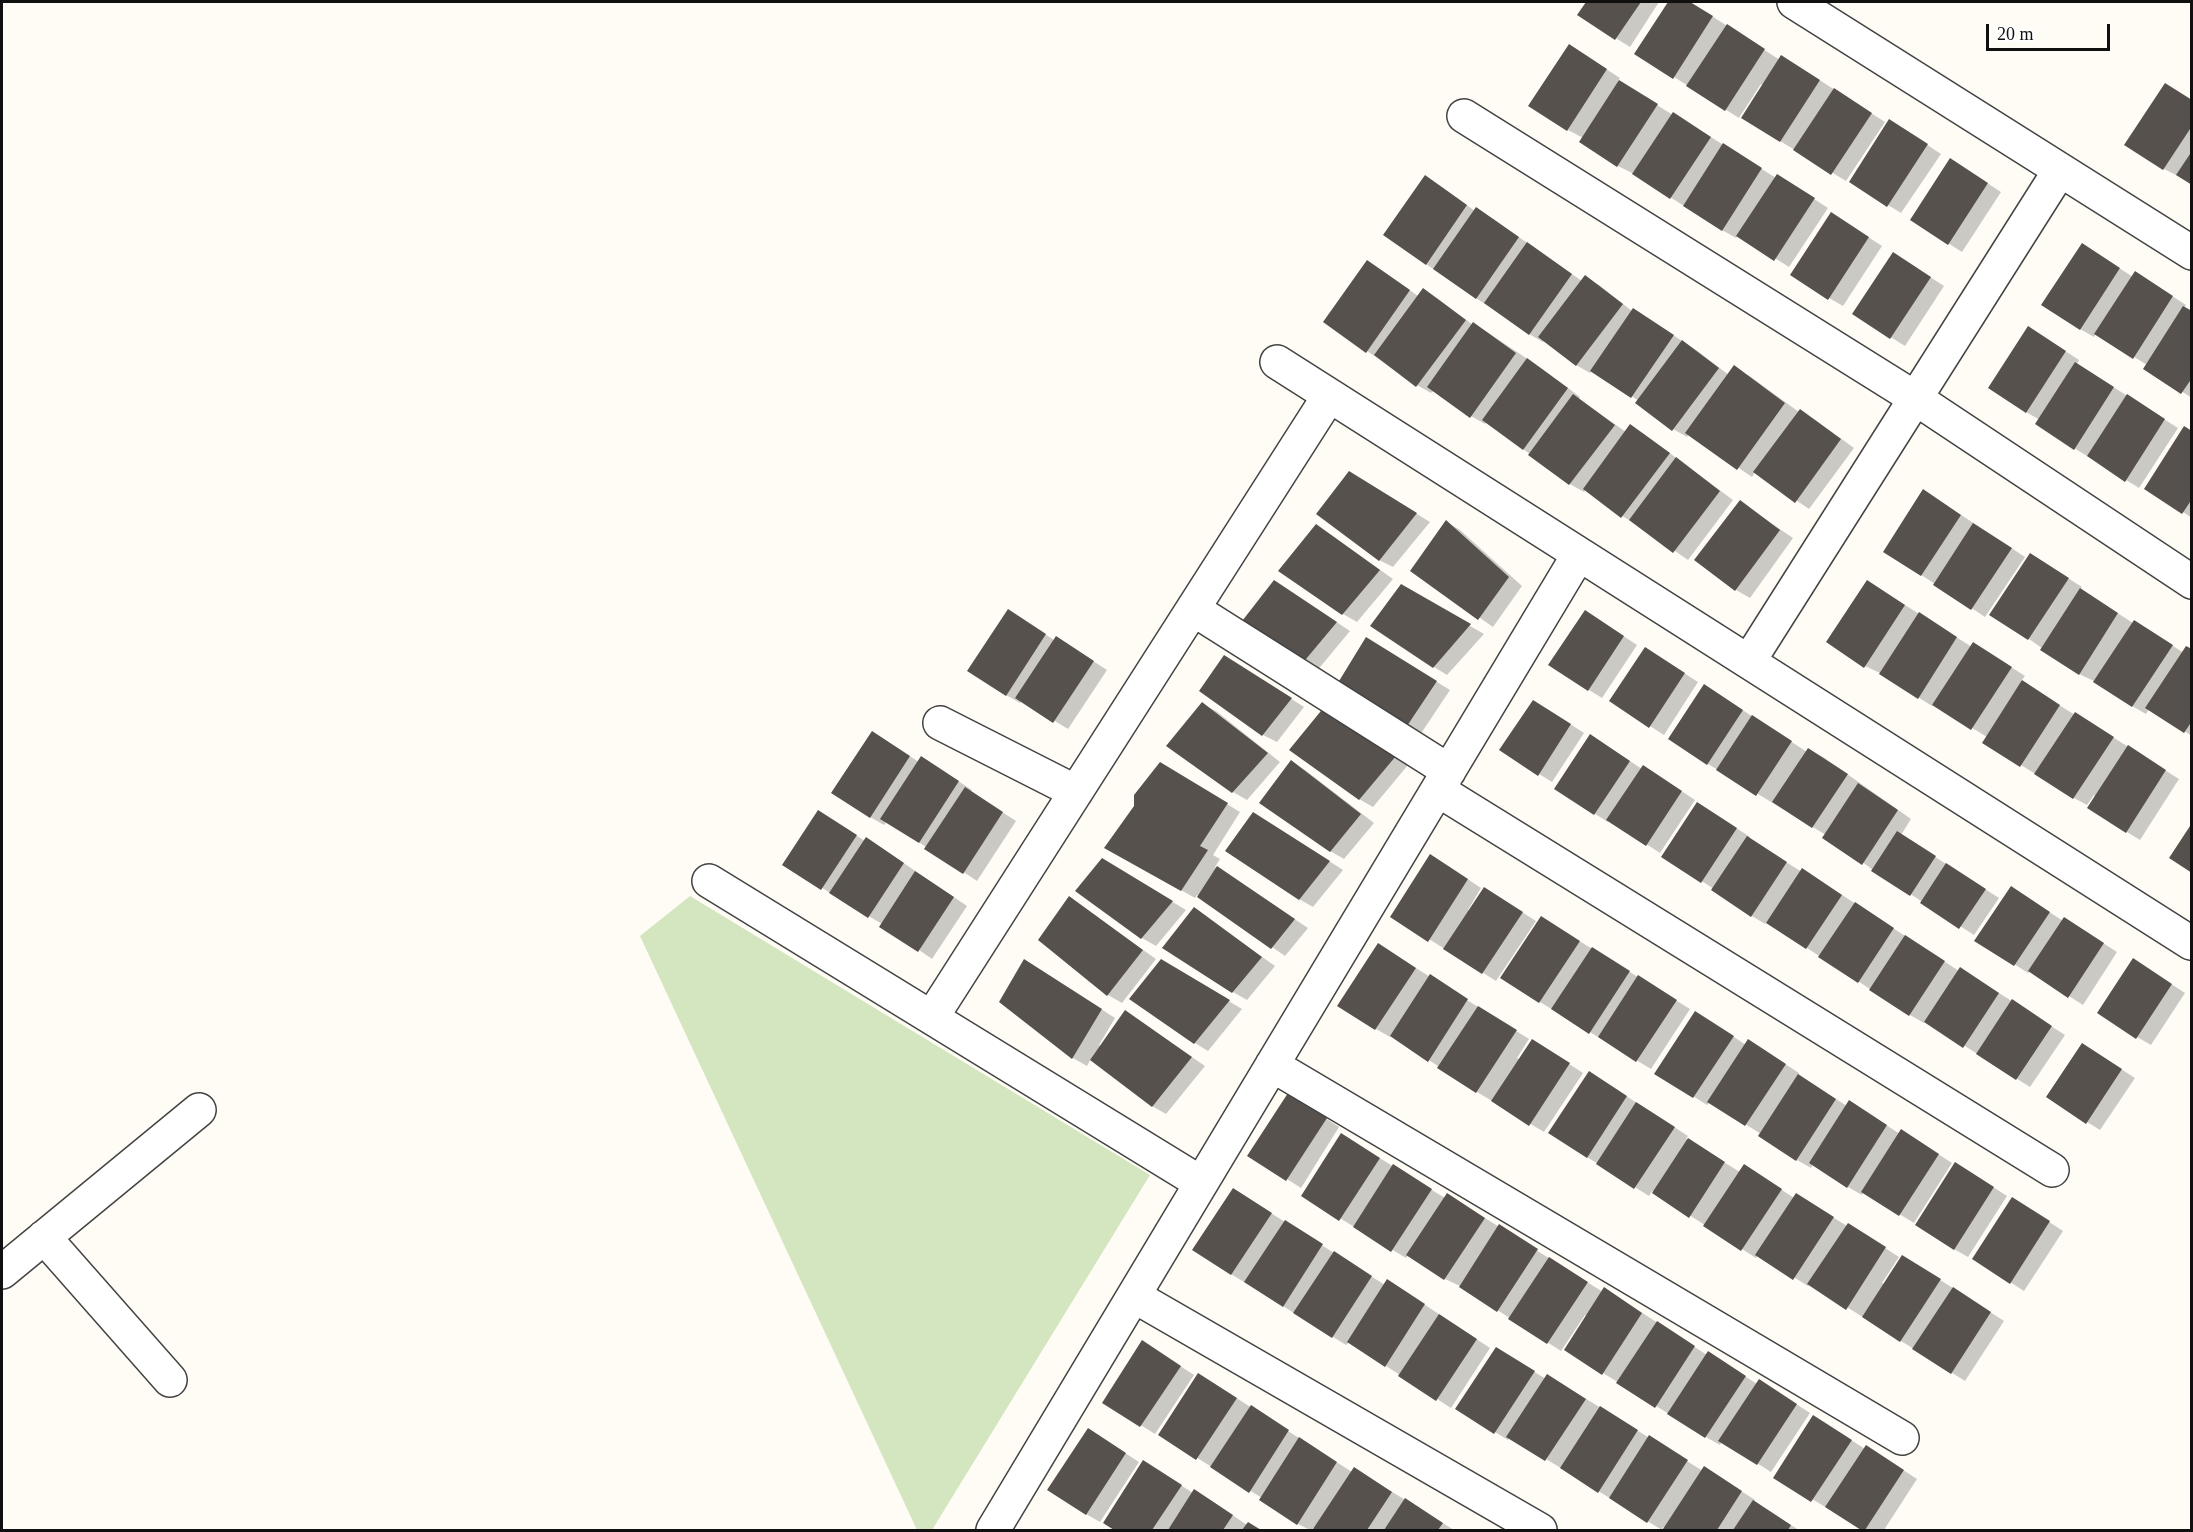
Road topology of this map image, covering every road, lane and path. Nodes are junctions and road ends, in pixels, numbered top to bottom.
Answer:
1 (1794, 2) edge
2 (1464, 116) dead end
3 (2060, 170) junction
4 (2192, 253) edge
5 (1277, 362) dead end
6 (1329, 396) junction
7 (1915, 398) junction
8 (1579, 554) junction
9 (2192, 582) edge
10 (1193, 609) junction
11 (1749, 661) junction
12 (940, 723) dead end
13 (1443, 781) junction
14 (1076, 792) junction
15 (709, 881) dead end
16 (2191, 943) edge
17 (932, 1017) junction
18 (1272, 1065) junction
19 (199, 1110) dead end
20 (2052, 1170) dead end
21 (1201, 1183) junction
22 (44, 1237) junction
23 (2, 1272) edge
24 (1134, 1296) junction
25 (170, 1380) dead end
26 (1902, 1438) dead end
27 (1001, 1528) edge
28 (1540, 1530) edge

1 - 3 street
2 - 7 street
3 - 4 street
3 - 7 street
5 - 6 street
6 - 8 street
6 - 10 street
7 - 9 street
7 - 11 street
8 - 11 street
8 - 13 street
10 - 13 street
10 - 14 street
11 - 16 street
12 - 14 street
13 - 18 street
13 - 20 street
14 - 17 street
15 - 17 street
17 - 21 street
18 - 21 street
18 - 26 street
19 - 22 street
21 - 24 street
22 - 23 street
22 - 25 street
24 - 27 street
24 - 28 street

